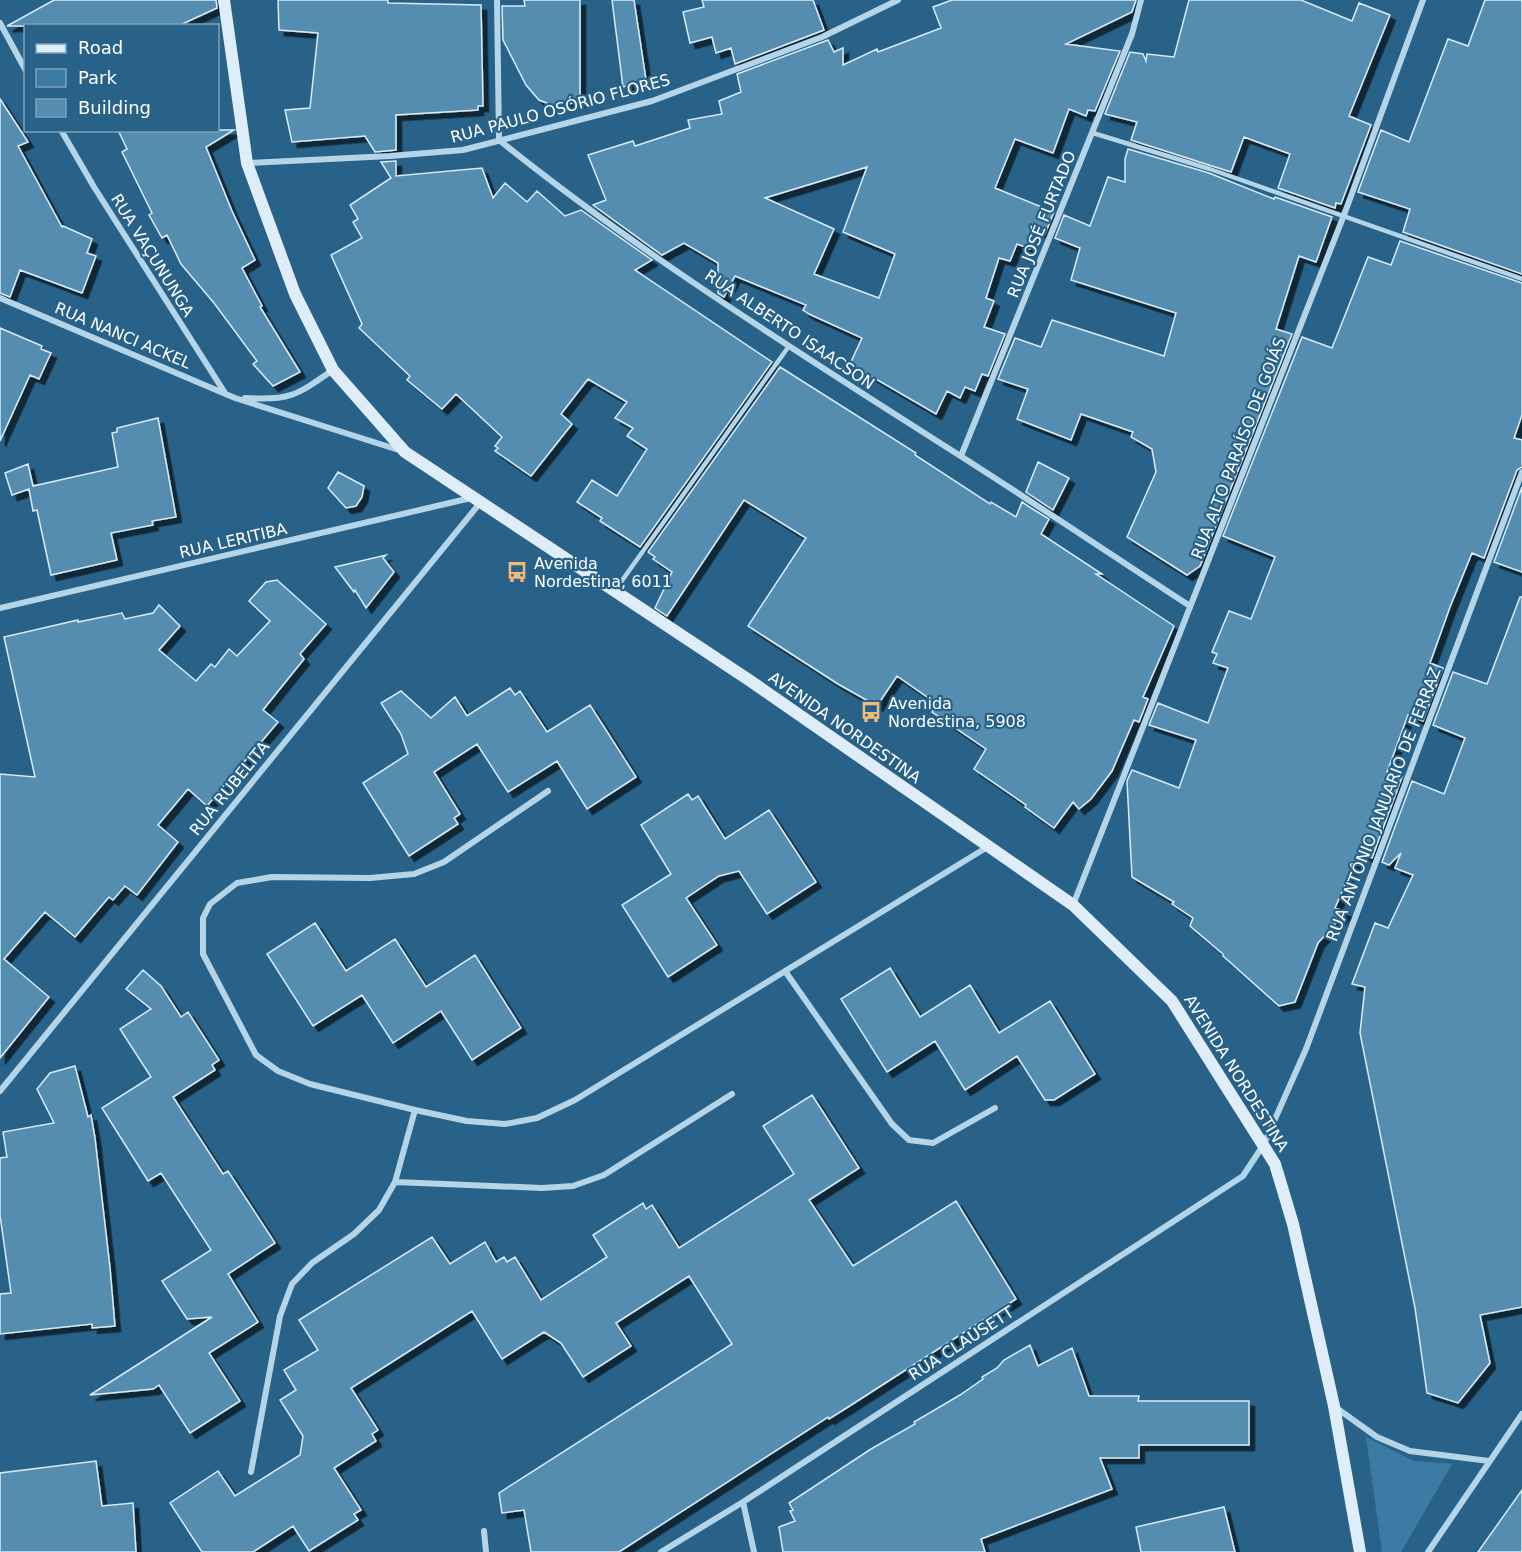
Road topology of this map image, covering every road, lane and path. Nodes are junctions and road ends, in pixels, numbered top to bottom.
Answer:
1 (224, 0) edge
2 (497, 0) edge
3 (898, 0) edge
4 (1141, 0) edge
5 (1423, 0) edge
6 (0, 23) edge
7 (24, 67) edge
8 (62, 132) edge
9 (1093, 133) junction
10 (499, 140) junction
11 (247, 163) junction
12 (1344, 215) junction
13 (1522, 279) edge
14 (0, 298) edge
15 (789, 346) junction
16 (333, 370) junction
17 (225, 393) junction
18 (235, 398) junction
19 (405, 452) junction
20 (961, 456) junction
21 (1522, 472) edge
22 (476, 500) junction
23 (614, 591) junction
24 (1190, 606) junction
25 (0, 608) edge
26 (548, 791) dead end
27 (989, 846) junction
28 (1073, 905) junction
29 (785, 971) junction
30 (0, 1091) edge
31 (732, 1095) dead end
32 (995, 1108) dead end
33 (415, 1110) junction
34 (1264, 1144) junction
35 (395, 1182) junction
36 (1334, 1406) junction
37 (1522, 1414) edge
38 (1489, 1461) junction
39 (250, 1472) dead end
40 (743, 1502) junction
41 (484, 1531) dead end
42 (486, 1552) edge
43 (661, 1552) edge
44 (754, 1552) edge
45 (1360, 1552) edge
46 (1428, 1552) edge

1 - 11 main road, AVENIDA NORDESTINA
2 - 10 street
3 - 10 street, RUA PAULO OSÓRIO FLORES
4 - 9 street, RUA JOSÉ FURTADO
5 - 12 street, RUA ALTO PARAÍSO DE GOIÁS
6 - 7 street
8 - 17 street, RUA VAÇUNUNGA
9 - 12 lane
9 - 20 street, RUA JOSÉ FURTADO
10 - 11 street, RUA PAULO OSÓRIO FLORES
10 - 15 street, RUA ALBERTO ISAACSON
11 - 16 main road, AVENIDA NORDESTINA
12 - 13 lane
12 - 24 street, RUA ALTO PARAÍSO DE GOIÁS
14 - 17 street, RUA NANCI ACKEL
15 - 20 street, RUA ALBERTO ISAACSON
15 - 23 lane
16 - 18 street, RUA NANCI ACKEL
16 - 19 main road, AVENIDA NORDESTINA
17 - 18 street, RUA NANCI ACKEL
18 - 19 street, RUA NANCI ACKEL
19 - 22 main road, AVENIDA NORDESTINA
20 - 24 street, RUA ALBERTO ISAACSON
21 - 34 street, RUA ANTÔNIO JANUARIO DE FERRAZ
22 - 23 main road, AVENIDA NORDESTINA
22 - 25 street, RUA LERITIBA
22 - 30 street, RUA RUBELITA
23 - 27 main road, AVENIDA NORDESTINA
24 - 28 street, RUA ALTO PARAÍSO DE GOIÁS
26 - 33 street
27 - 28 main road, AVENIDA NORDESTINA
27 - 29 street
28 - 34 main road, AVENIDA NORDESTINA
29 - 32 street
29 - 33 street
31 - 35 street
33 - 35 street
34 - 36 main road, AVENIDA NORDESTINA
34 - 40 street, RUA CLAUSETT
35 - 39 street
36 - 38 street
36 - 45 main road, AVENIDA NORDESTINA
37 - 38 street
38 - 46 street
40 - 43 street, RUA CLAUSETT
40 - 44 street
41 - 42 street

